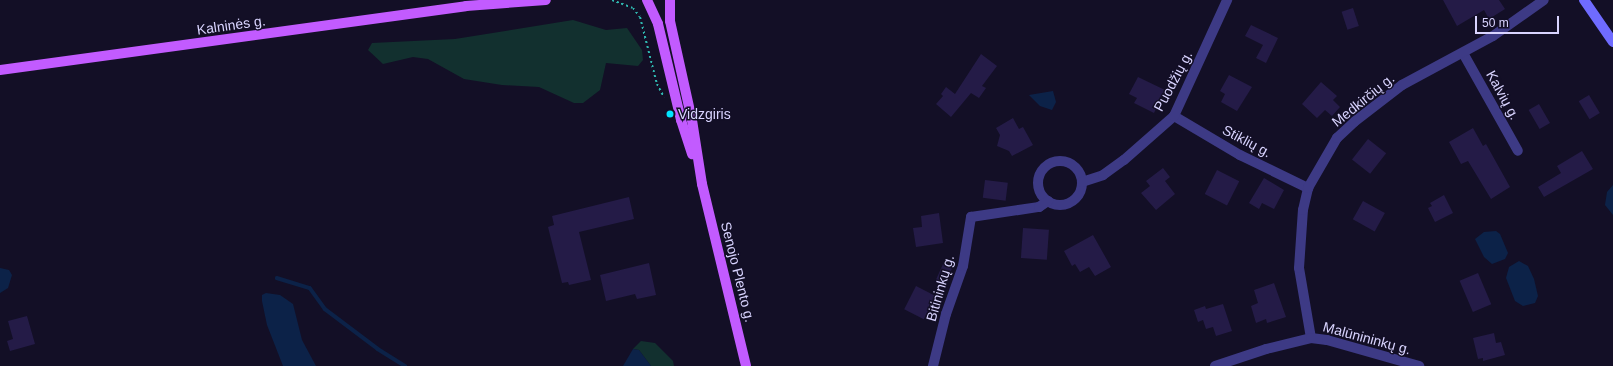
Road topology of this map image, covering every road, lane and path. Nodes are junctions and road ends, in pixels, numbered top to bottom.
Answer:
1 (491, 0) edge
2 (546, 0) edge
3 (612, 0) edge
4 (647, 0) edge
5 (652, 0) edge
6 (656, 0) edge
7 (670, 0) edge
8 (1227, 0) edge
9 (1544, 0) edge
10 (1584, 0) edge
11 (466, 6) junction
12 (1613, 42) edge
13 (1463, 52) junction
14 (0, 70) edge
15 (666, 100) dead end
16 (1174, 116) junction
17 (1518, 151) dead end
18 (1082, 182) junction
19 (702, 184) junction
20 (1308, 188) junction
21 (1048, 201) junction
22 (1311, 338) junction
23 (746, 366) edge
24 (934, 366) edge
25 (1215, 366) edge
26 (1420, 366) edge

1 - 11 main road, Kalninės g.
2 - 11 main road, Kalninės g.
3 - 15 path
4 - 19 main road, Senojo Plento g.
5 - 6 main road
7 - 19 main road, Senojo Plento g.
8 - 16 street, Puodžių g.
9 - 13 street, Medkirčių g.
10 - 12 street
11 - 14 main road, Kalninės g.
13 - 17 street, Kalvių g.
13 - 20 street, Medkirčių g.
16 - 18 street, Puodžių g.
16 - 20 street, Stiklių g.
18 - 21 street
18 - 21 street
19 - 23 main road, Senojo Plento g.
20 - 22 street, Medkirčių g.
21 - 24 street, Bitininkų g.
22 - 25 street, Malūnininkų g.
22 - 26 street, Malūnininkų g.

